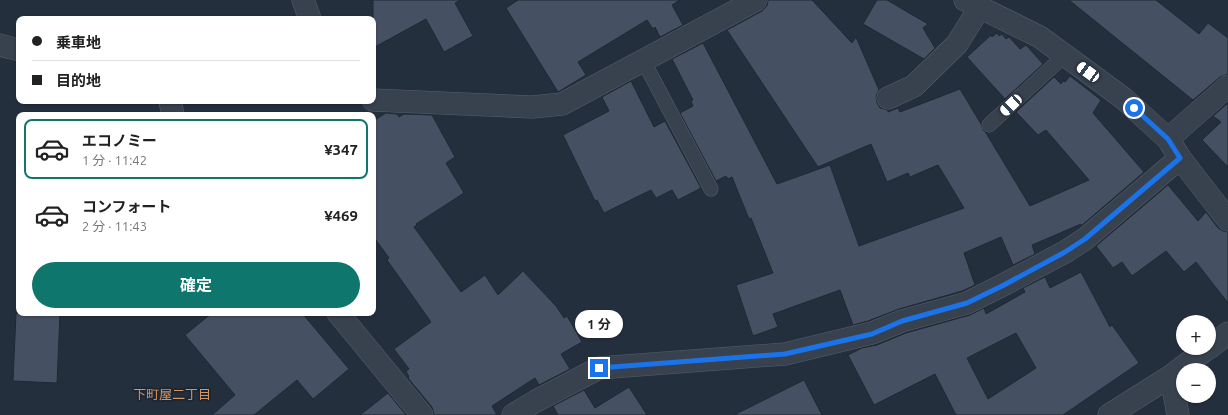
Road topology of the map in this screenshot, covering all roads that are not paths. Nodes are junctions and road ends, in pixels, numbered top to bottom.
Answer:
1 (303, 0) edge
2 (756, 0) edge
3 (973, 4) edge
4 (309, 16) edge
5 (0, 45) edge
6 (16, 49) edge
7 (1065, 55) junction
8 (643, 60) junction
9 (1228, 86) edge
10 (888, 98) dead end
11 (376, 100) edge
12 (989, 125) dead end
13 (1168, 139) junction
14 (1180, 158) junction
15 (711, 189) dead end
16 (1228, 220) edge
17 (340, 316) edge
18 (1228, 333) edge
19 (1216, 342) edge
20 (1200, 355) edge
21 (1171, 376) junction
22 (540, 408) edge
23 (422, 415) edge
24 (513, 415) edge
25 (1109, 415) edge
26 (1178, 415) edge

1 - 4 street
2 - 8 street
3 - 7 street
3 - 10 street
5 - 6 street
7 - 12 lane
7 - 13 street
8 - 11 street
8 - 15 lane
9 - 13 street
13 - 14 street
14 - 16 street
14 - 22 street
17 - 23 street
18 - 19 street
20 - 21 street
21 - 25 street
21 - 26 street
22 - 24 street

